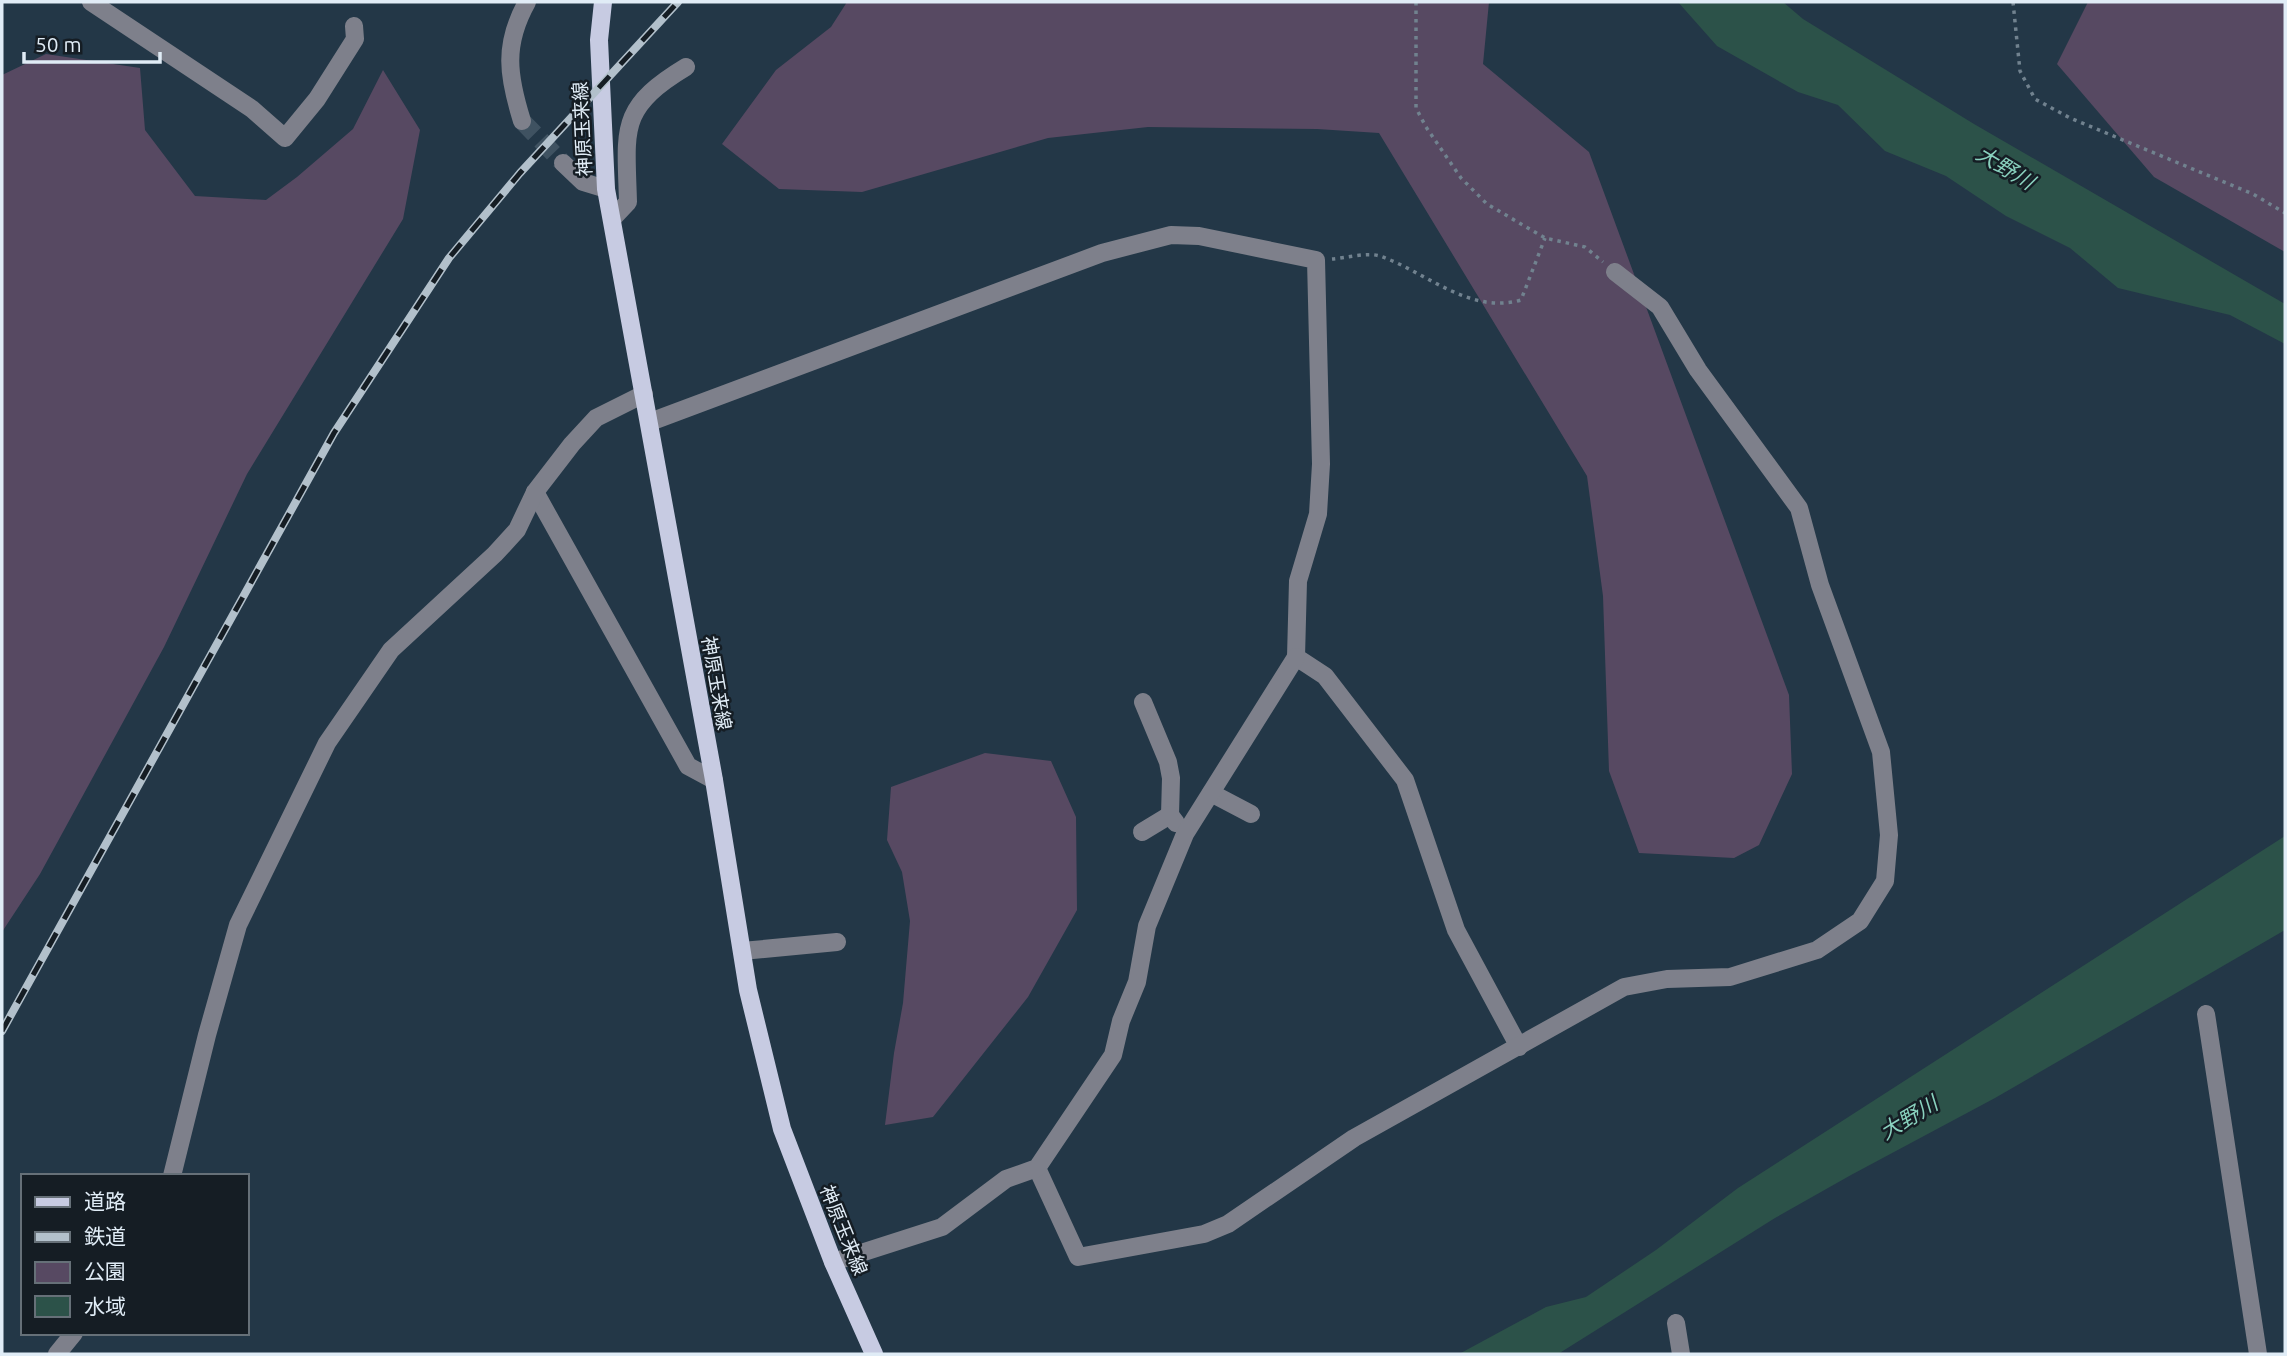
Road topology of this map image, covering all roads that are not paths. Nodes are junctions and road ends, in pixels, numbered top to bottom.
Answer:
1 (91, 2) edge
2 (527, 2) edge
3 (603, 2) edge
4 (354, 26) dead end
5 (686, 67) dead end
6 (522, 121) tunnel mouth
7 (563, 163) tunnel mouth
8 (606, 189) junction
9 (612, 219) junction
10 (1615, 272) road end
11 (644, 394) junction
12 (650, 422) junction
13 (535, 492) junction
14 (1296, 657) junction
15 (1143, 702) dead end
16 (714, 780) junction
17 (1211, 793) junction
18 (1251, 814) dead end
19 (1170, 816) junction
20 (1142, 832) dead end
21 (1185, 834) junction
22 (837, 942) dead end
23 (742, 951) junction
24 (2206, 1014) dead end
25 (1518, 1047) junction
26 (1037, 1168) junction
27 (172, 1174) edge
28 (832, 1262) junction
29 (1676, 1323) dead end
30 (72, 1335) edge
31 (57, 1354) edge
32 (874, 1354) edge
33 (1681, 1354) edge
34 (2258, 1354) edge

1 - 4 street
2 - 6 street
3 - 8 main road, 神原玉来線
5 - 9 street
7 - 8 street
8 - 9 main road, 神原玉来線
9 - 11 main road, 神原玉来線
10 - 25 street
11 - 12 main road, 神原玉来線
11 - 13 street
12 - 14 street
12 - 16 main road, 神原玉来線
13 - 16 street
13 - 27 street
14 - 17 street
14 - 25 street
15 - 19 street
16 - 23 main road, 神原玉来線
17 - 18 street
17 - 21 street
19 - 20 street
19 - 21 street
21 - 26 street
22 - 23 street
23 - 28 main road, 神原玉来線
24 - 34 street
25 - 26 street
26 - 28 street
28 - 32 main road, 神原玉来線
29 - 33 street
30 - 31 street

